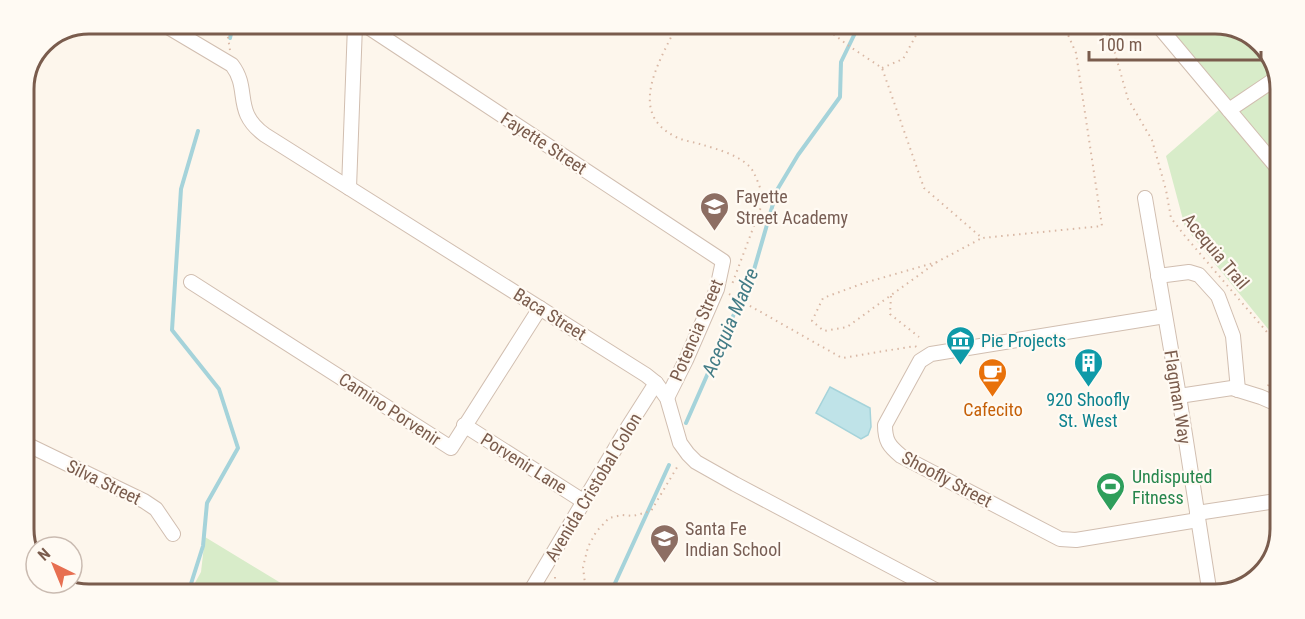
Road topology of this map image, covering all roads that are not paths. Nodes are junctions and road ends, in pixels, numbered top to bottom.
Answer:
1 (180, 34) edge
2 (355, 34) edge
3 (379, 34) edge
4 (1165, 34) edge
5 (1270, 83) edge
6 (1229, 110) junction
7 (1270, 159) edge
8 (349, 188) junction
9 (1145, 198) dead end
10 (723, 261) joint
11 (1158, 276) junction
12 (191, 282) dead end
13 (540, 308) junction
14 (1165, 316) junction
15 (656, 383) junction
16 (1238, 390) junction
17 (1179, 396) junction
18 (1270, 401) edge
19 (669, 404) junction
20 (464, 425) junction
21 (35, 448) edge
22 (583, 501) junction
23 (1270, 502) edge
24 (1198, 517) junction
25 (173, 534) dead end
26 (544, 570) junction
27 (535, 584) edge
28 (545, 584) edge
29 (924, 584) edge
30 (1208, 584) edge

1 - 8 street, Baca Street
2 - 8 street
3 - 10 street, Fayette Street
4 - 6 street
5 - 6 street
6 - 7 street
8 - 13 street, Baca Street
9 - 11 street, Flagman Way
10 - 19 street, Potencia Street
11 - 14 street, Flagman Way
11 - 16 street
12 - 20 street, Camino Porvenir
13 - 15 street, Baca Street
13 - 20 street, Camino Porvenir
14 - 17 street, Flagman Way
14 - 24 street, Shoofly Street
15 - 19 street, Baca Street
15 - 22 street, Avenida Cristobal Colon
16 - 17 street
16 - 18 street
17 - 24 street, Flagman Way
19 - 29 street, Baca Street
20 - 22 street, Porvenir Lane
21 - 25 street, Silva Street
22 - 26 street, Avenida Cristobal Colon
23 - 24 street, Shoofly Street
24 - 30 street, Flagman Way
26 - 27 street, Avenida Cristobal Colon
26 - 28 street

